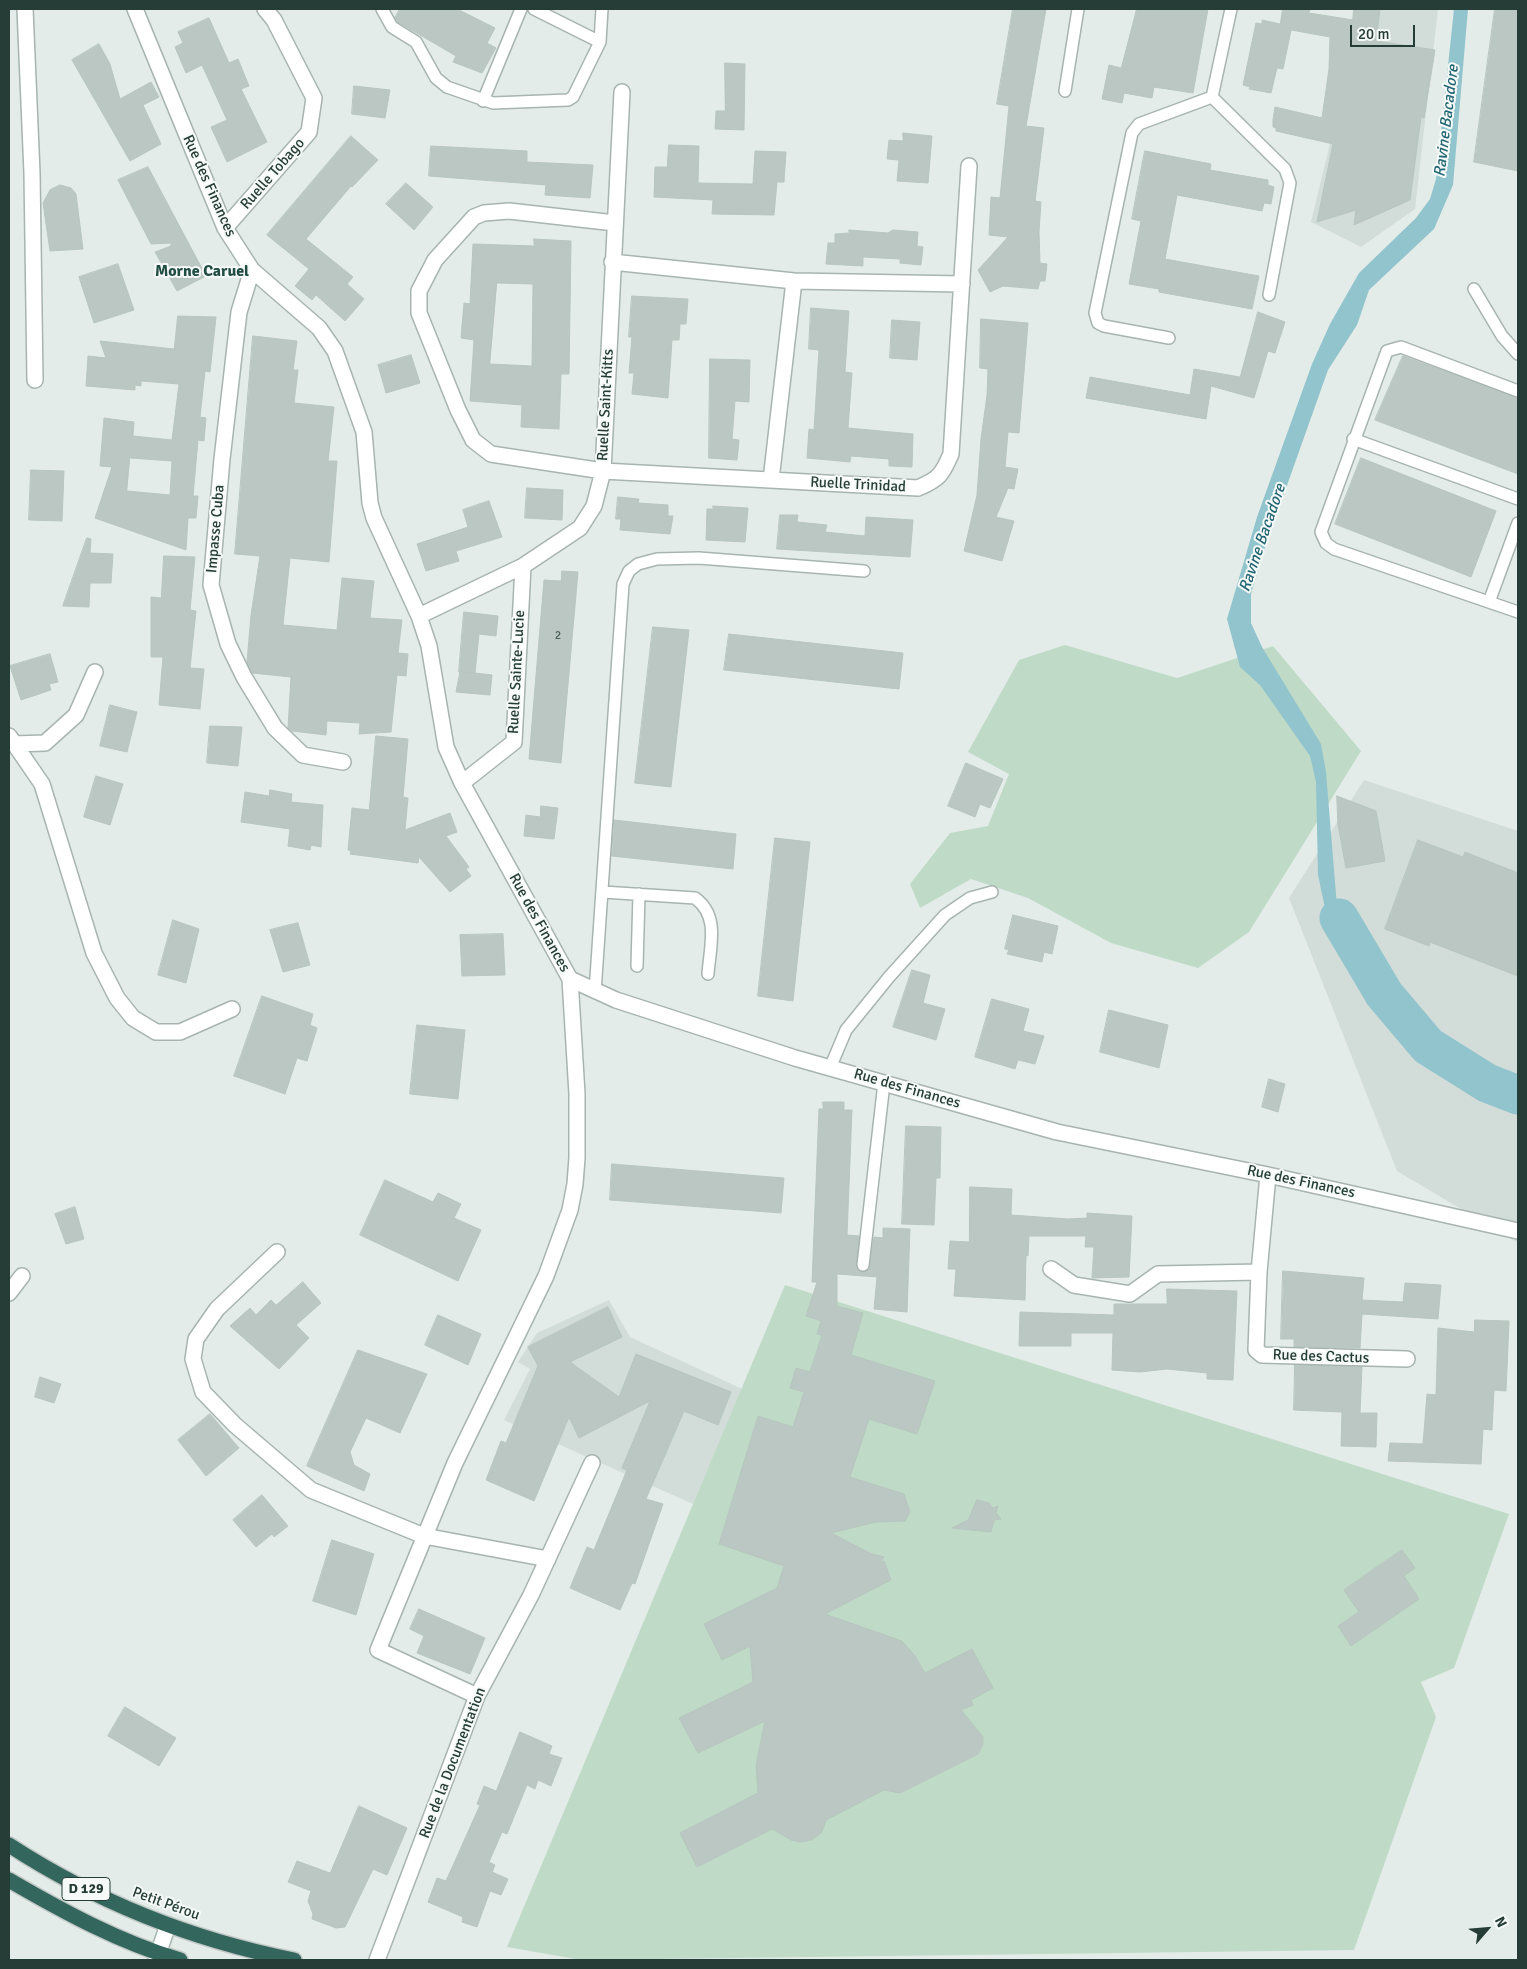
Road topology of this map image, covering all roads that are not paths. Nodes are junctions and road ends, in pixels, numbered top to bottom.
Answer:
1 (24, 9) edge
2 (135, 9) edge
3 (265, 9) edge
4 (382, 9) edge
5 (521, 9) edge
6 (534, 9) edge
7 (602, 9) edge
8 (1078, 9) edge
9 (1231, 9) edge
10 (600, 42) junction
11 (1065, 91) dead end
12 (622, 92) dead end
13 (1212, 98) junction
14 (483, 100) junction
15 (969, 166) dead end
16 (615, 224) junction
17 (225, 228) junction
18 (612, 262) junction
19 (252, 270) junction
20 (794, 281) junction
21 (962, 284) junction
22 (1474, 289) dead end
23 (1269, 295) dead end
24 (1169, 338) dead end
25 (1518, 354) edge
26 (35, 380) dead end
27 (1518, 391) edge
28 (1353, 439) junction
29 (603, 471) junction
30 (771, 480) junction
31 (1518, 499) edge
32 (1518, 522) edge
33 (522, 566) junction
34 (864, 571) dead end
35 (1489, 602) junction
36 (1518, 612) edge
37 (419, 616) junction
38 (95, 672) dead end
39 (11, 740) edge
40 (343, 762) dead end
41 (462, 783) junction
42 (603, 892) junction
43 (992, 892) dead end
44 (639, 894) junction
45 (638, 966) dead end
46 (708, 974) dead end
47 (570, 979) junction
48 (595, 992) junction
49 (232, 1009) dead end
50 (830, 1068) junction
51 (884, 1083) junction
52 (1268, 1175) junction
53 (1518, 1231) edge
54 (277, 1252) dead end
55 (863, 1265) dead end
56 (1051, 1269) dead end
57 (1259, 1272) junction
58 (22, 1276) dead end
59 (9, 1293) edge
60 (1407, 1359) dead end
61 (592, 1463) dead end
62 (424, 1536) junction
63 (548, 1559) junction
64 (477, 1696) junction
65 (9, 1844) edge
66 (9, 1880) edge
67 (168, 1925) junction
68 (156, 1957) edge
69 (180, 1960) edge
70 (294, 1960) edge
71 (377, 1960) edge

1 - 26 street
2 - 17 street, Rue des Finances
3 - 17 street, Ruelle Tobago
4 - 14 lane
5 - 14 lane
6 - 10 lane
7 - 10 lane
8 - 11 lane
9 - 13 lane
10 - 14 lane
12 - 16 street, Ruelle Saint-Kitts
13 - 23 lane
13 - 24 lane
15 - 21 street, Ruelle Trinidad
16 - 18 street, Ruelle Saint-Kitts
16 - 29 street, Ruelle Trinidad
17 - 19 street, Rue des Finances
18 - 20 street
18 - 29 street, Ruelle Saint-Kitts
19 - 37 street, Rue des Finances
19 - 40 street, Impasse Cuba
20 - 21 street
20 - 30 street
21 - 30 street, Ruelle Trinidad
22 - 25 lane
27 - 28 lane
28 - 31 lane
28 - 35 lane
29 - 30 street, Ruelle Trinidad
29 - 33 street, Ruelle Saint-Kitts
32 - 35 lane
33 - 37 street, Ruelle Saint-Kitts
33 - 41 street, Ruelle Sainte-Lucie
34 - 42 lane
35 - 36 lane
37 - 41 street, Rue des Finances
38 - 39 street
39 - 49 street
41 - 47 street, Rue des Finances
42 - 44 lane
42 - 48 lane
43 - 50 lane
44 - 45 lane
44 - 46 lane
47 - 48 street, Rue des Finances
47 - 62 street
48 - 50 street, Rue des Finances
50 - 51 street, Rue des Finances
51 - 52 street, Rue des Finances
51 - 55 lane
52 - 53 street, Rue des Finances
52 - 57 street, Rue des Cactus
54 - 62 street
56 - 57 street
57 - 60 street, Rue des Cactus
58 - 59 street
61 - 63 street, Rue de la Documentation
62 - 63 street
62 - 64 street
63 - 64 street, Rue de la Documentation
64 - 71 street, Rue de la Documentation
65 - 67 highway, Petit Pérou / D 129
66 - 68 highway, D 129
67 - 68 street
67 - 70 highway, Petit Pérou / D 129
68 - 69 highway, D 129

